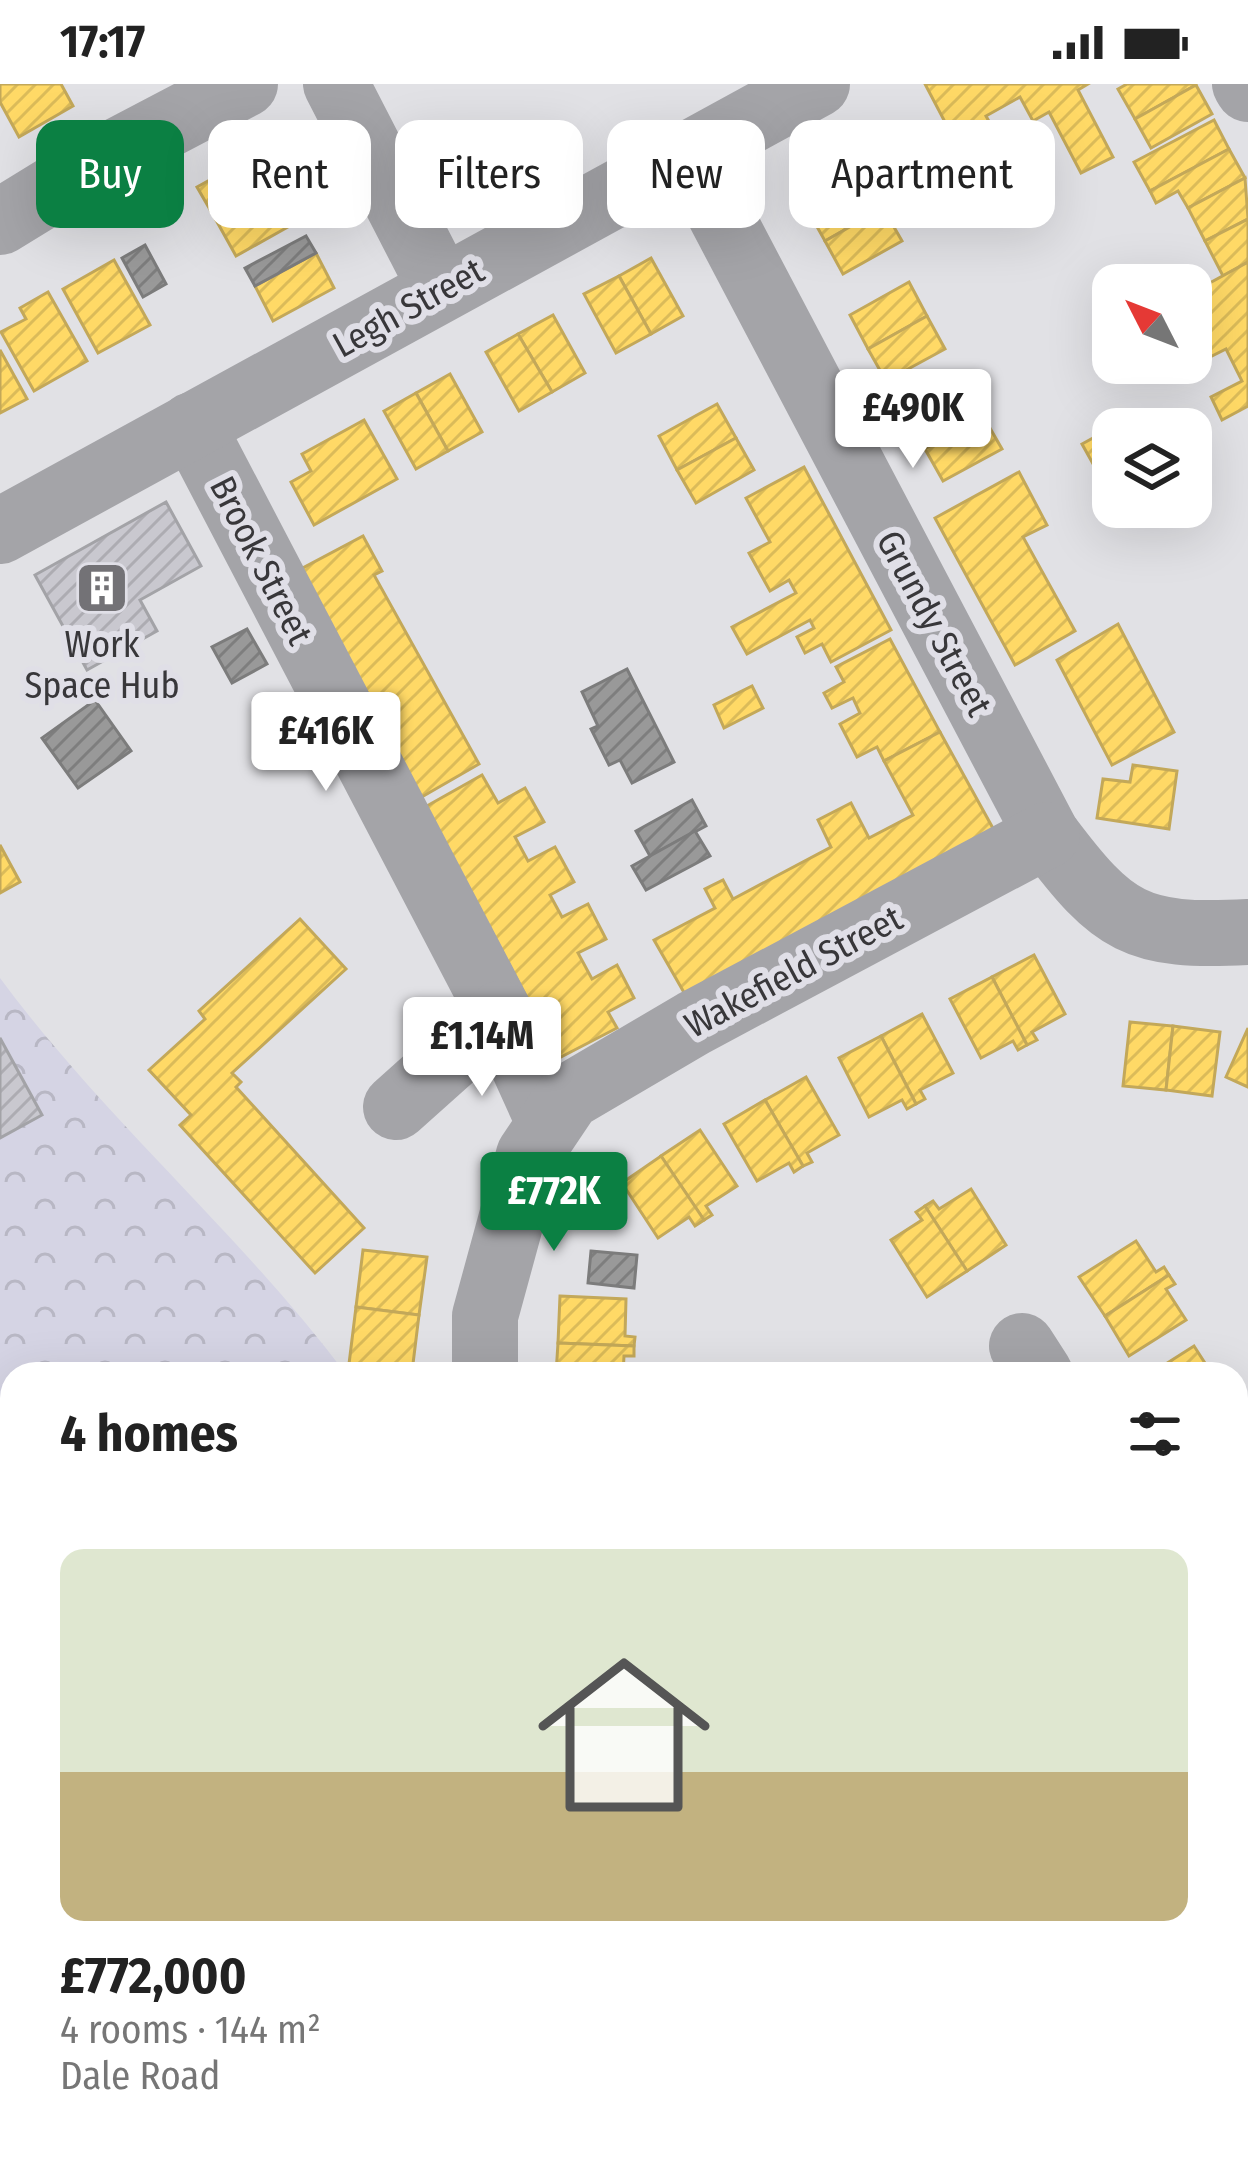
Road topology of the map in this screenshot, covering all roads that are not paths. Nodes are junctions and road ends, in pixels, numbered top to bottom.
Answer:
1 (245, 84) edge
2 (336, 84) edge
3 (817, 84) edge
4 (752, 120) edge
5 (607, 199) edge
6 (0, 222) edge
7 (727, 228) edge
8 (441, 288) junction
9 (192, 424) junction
10 (0, 531) edge
11 (1047, 835) junction
12 (1248, 932) edge
13 (500, 1014) junction
14 (396, 1108) dead end
15 (548, 1120) junction
16 (485, 1362) edge

1 - 6 street
2 - 8 street
3 - 4 street, Legh Street
5 - 8 street, Legh Street
7 - 11 street, Grundy Street
8 - 9 street, Legh Street
9 - 10 street, Legh Street
9 - 13 street, Brook Street
11 - 12 street, Grundy Street
11 - 15 street, Wakefield Street
13 - 14 street
13 - 15 street, Brook Street
15 - 16 street

